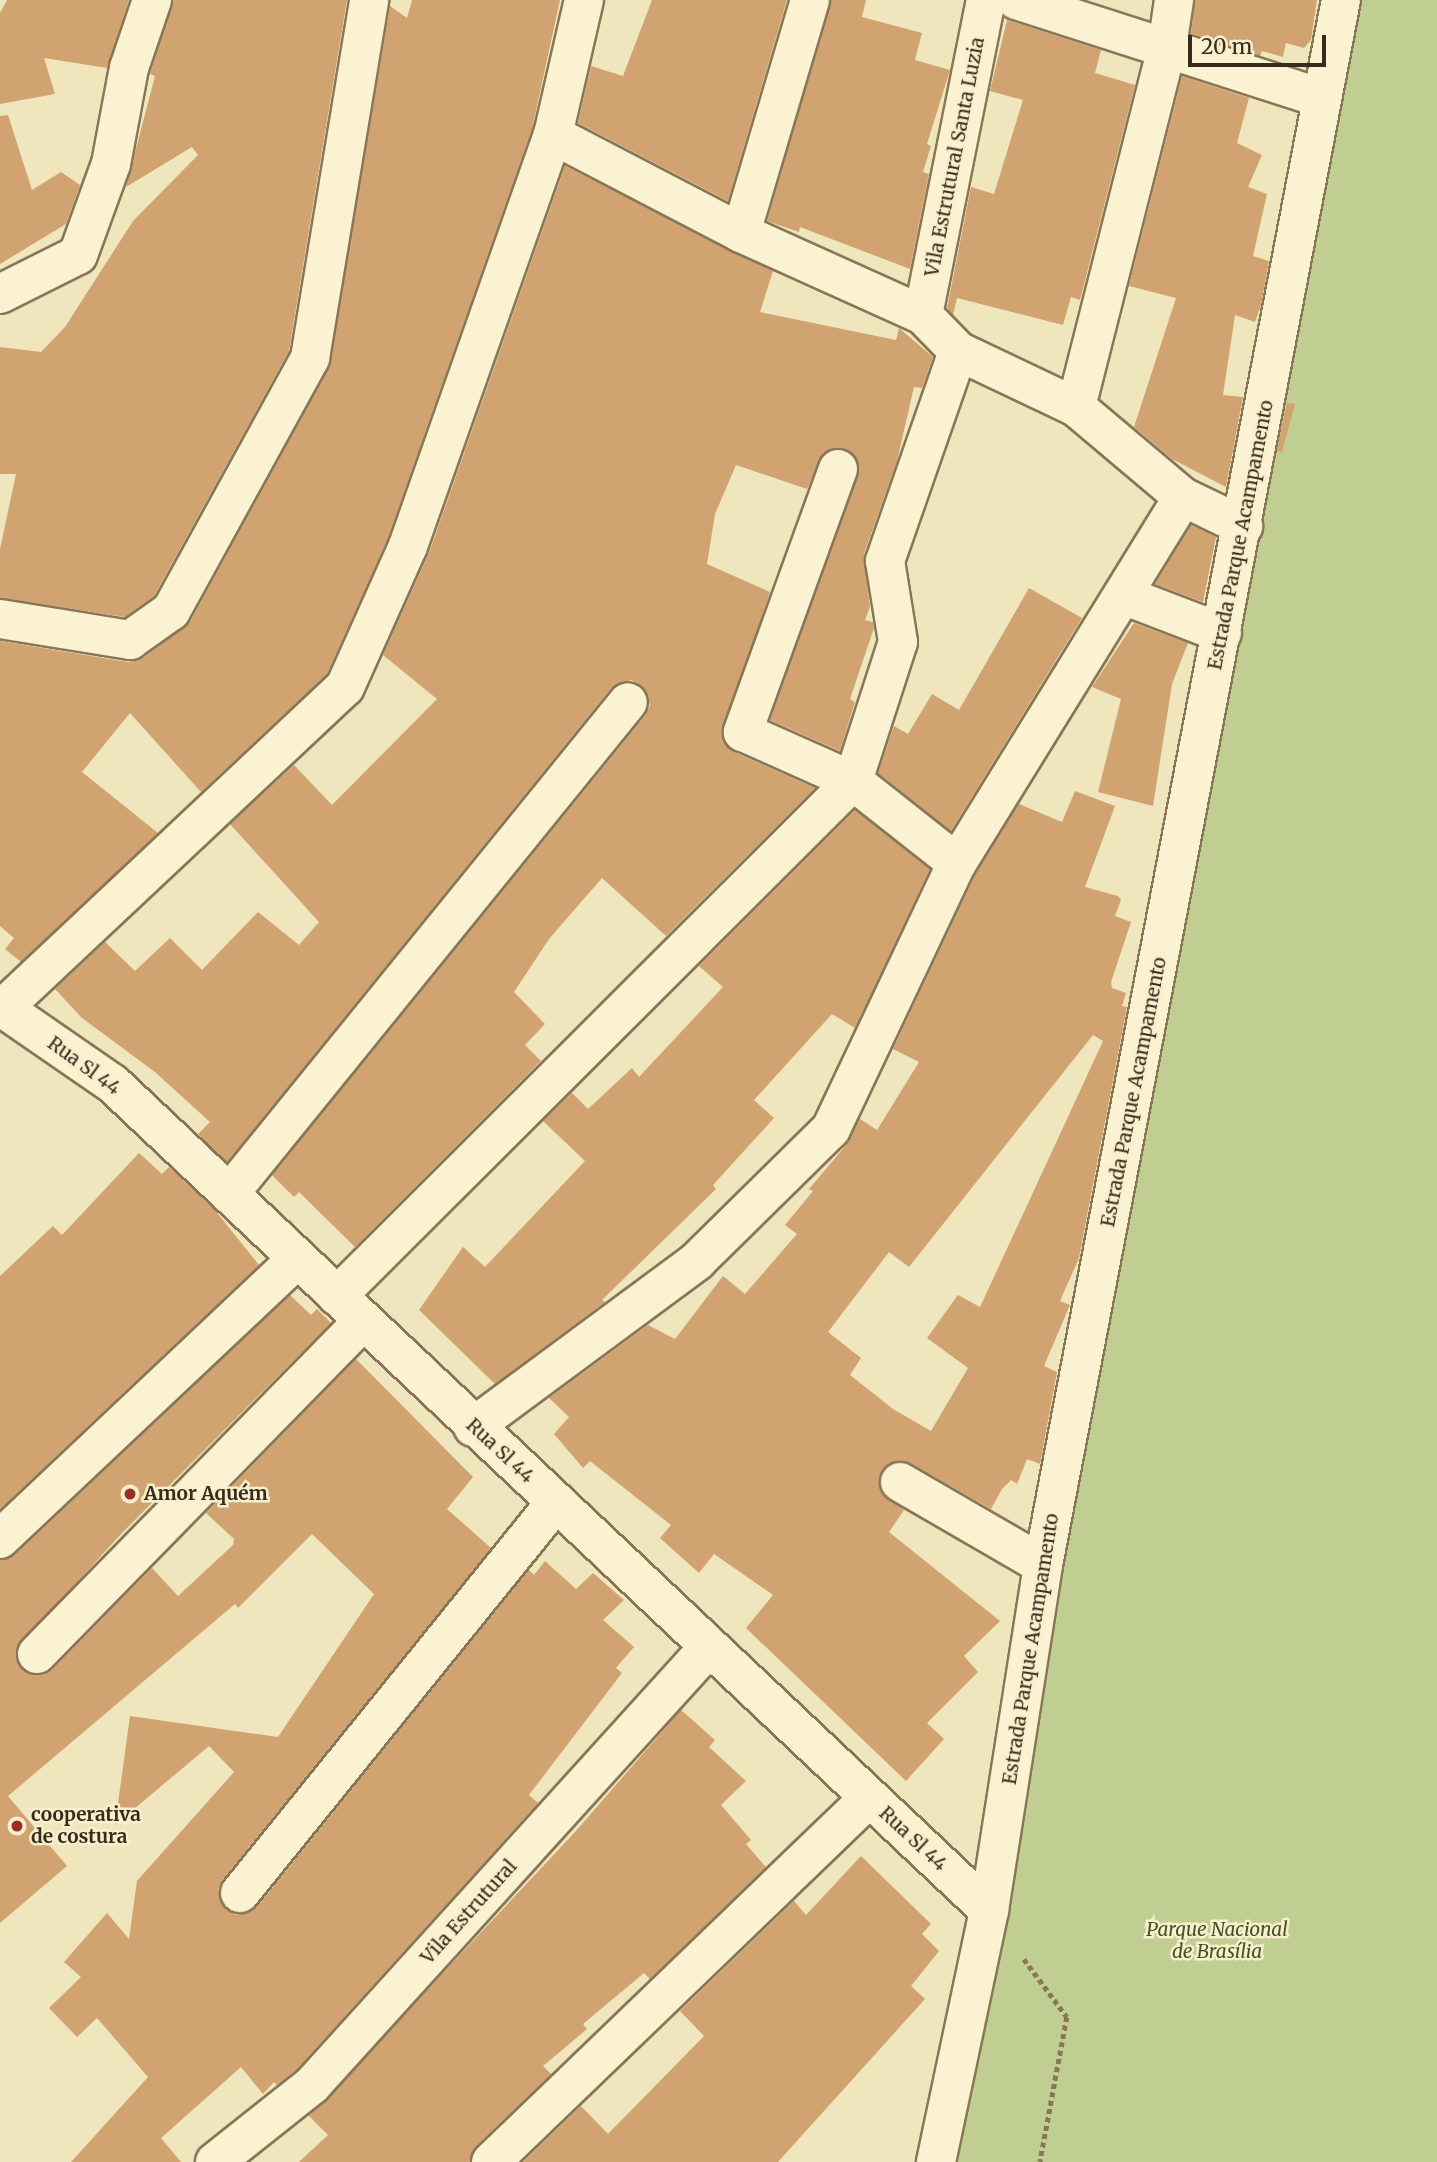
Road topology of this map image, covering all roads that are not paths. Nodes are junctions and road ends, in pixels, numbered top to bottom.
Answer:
1 (152, 0) edge
2 (369, 0) edge
3 (584, 0) edge
4 (810, 0) edge
5 (986, 0) edge
6 (1016, 0) edge
7 (1174, 0) edge
8 (1341, 0) edge
9 (1167, 47) junction
10 (1321, 98) junction
11 (553, 135) junction
12 (741, 233) junction
13 (0, 293) edge
14 (923, 315) junction
15 (958, 351) junction
16 (1076, 407) junction
17 (838, 469) dead end
18 (1183, 497) junction
19 (1243, 526) junction
20 (1123, 595) junction
21 (0, 619) edge
22 (1222, 633) junction
23 (628, 702) dead end
24 (853, 781) junction
25 (957, 863) junction
26 (2, 1007) edge
27 (229, 1194) junction
28 (298, 1259) junction
29 (350, 1308) junction
30 (473, 1427) junction
31 (900, 1482) dead end
32 (556, 1502) junction
33 (0, 1539) edge
34 (1043, 1565) junction
35 (709, 1647) junction
36 (37, 1654) dead end
37 (869, 1798) junction
38 (240, 1894) dead end
39 (989, 1910) junction
40 (215, 2162) edge
41 (491, 2162) edge
42 (936, 2162) edge

1 - 13 street
2 - 21 street
3 - 11 street
4 - 12 street
5 - 14 street, Vila Estrutural Santa Luzia
6 - 9 street
7 - 9 street
8 - 10 street, Estrada Parque Acampamento
9 - 10 street
9 - 16 street
10 - 19 street, Estrada Parque Acampamento
11 - 12 street
11 - 26 street
12 - 14 street
14 - 15 street
15 - 16 street
15 - 24 street
16 - 18 street
17 - 24 street
18 - 19 street
18 - 20 street
19 - 22 street, Estrada Parque Acampamento
20 - 22 street
20 - 25 street
22 - 34 street, Estrada Parque Acampamento
23 - 27 street
24 - 25 street
24 - 29 street
25 - 30 street
26 - 27 street, Rua Sl 44
27 - 28 street, Rua Sl 44
28 - 29 street, Rua Sl 44
28 - 33 street
29 - 30 street, Rua Sl 44
29 - 36 street
30 - 32 street, Rua Sl 44
31 - 34 street
32 - 35 street, Rua Sl 44
32 - 38 street
34 - 39 street, Estrada Parque Acampamento
35 - 37 street, Rua Sl 44
35 - 40 street, Vila Estrutural
37 - 39 street, Rua Sl 44
37 - 41 street
39 - 42 street, Estrada Parque Acampamento

